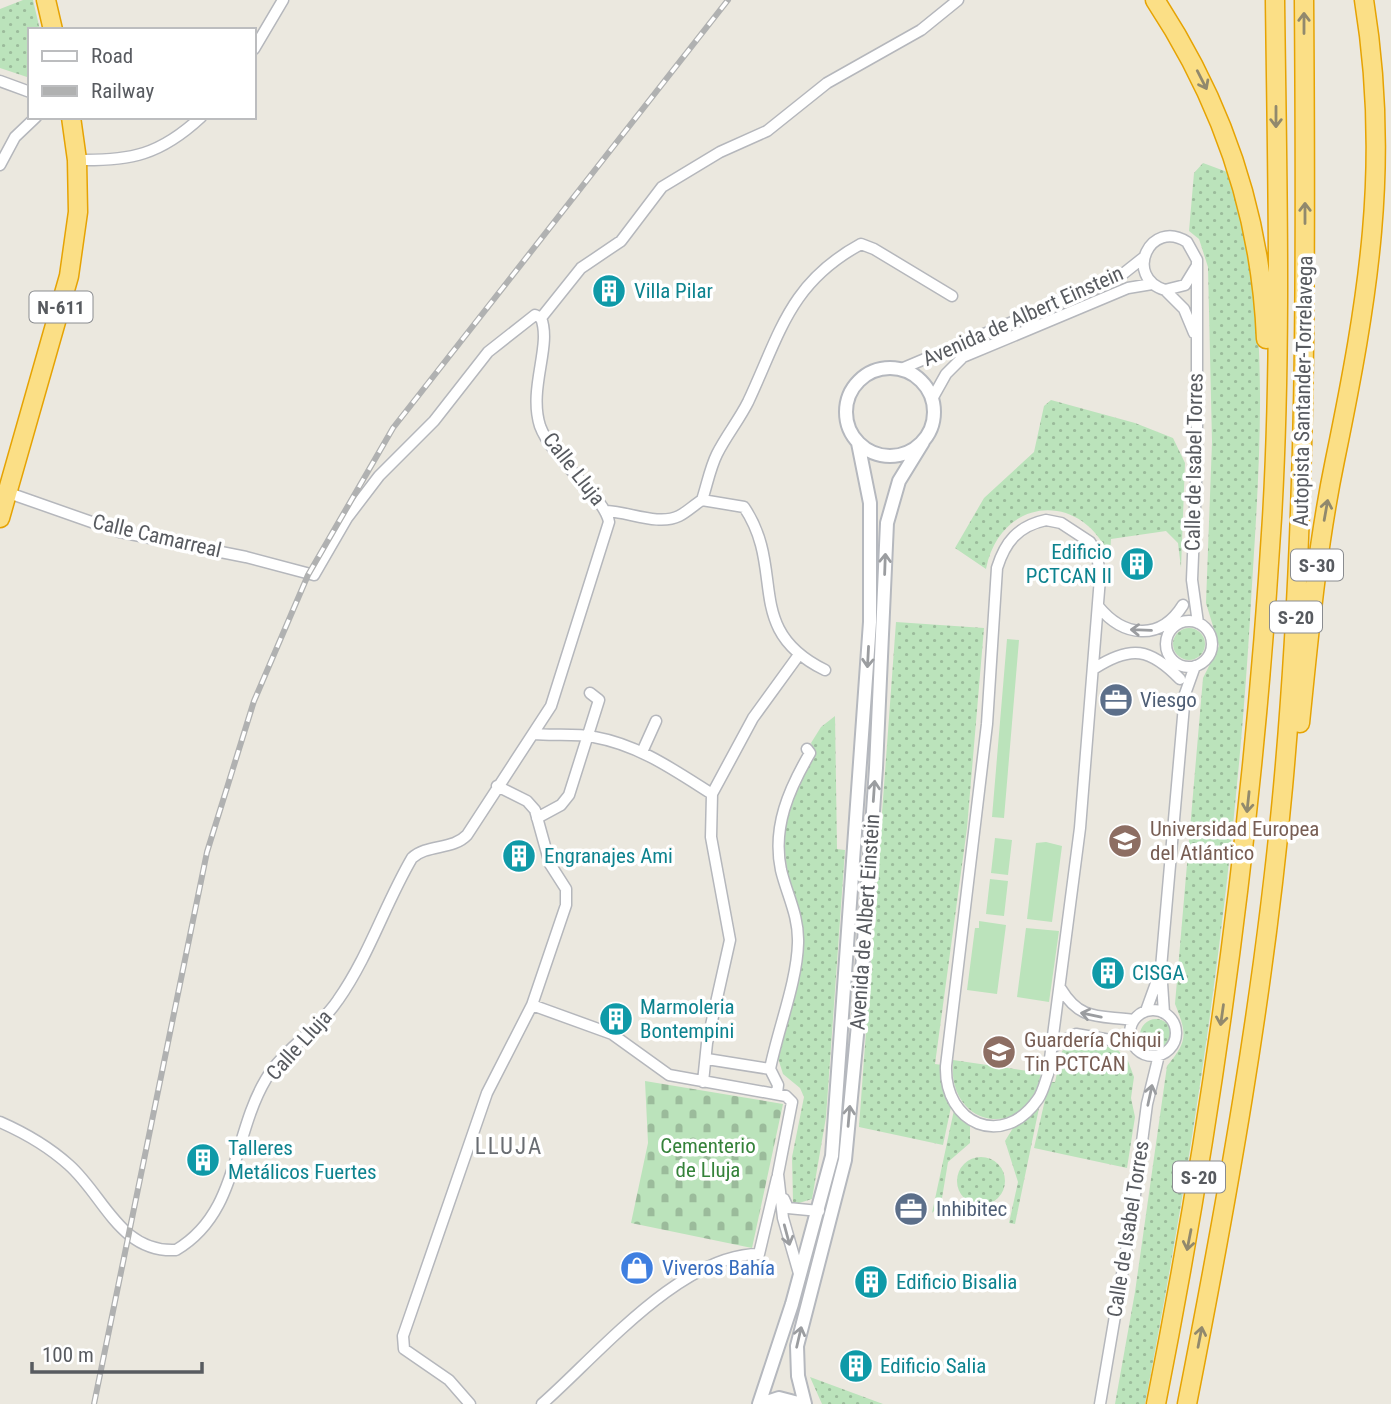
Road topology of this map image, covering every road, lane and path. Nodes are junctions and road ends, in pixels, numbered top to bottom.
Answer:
1 (46, 0) edge
2 (283, 0) edge
3 (958, 0) edge
4 (1155, 0) edge
5 (1275, 0) edge
6 (1304, 0) edge
7 (1364, 0) edge
8 (53, 28) edge
9 (256, 46) edge
10 (0, 81) edge
11 (28, 91) edge
12 (34, 119) edge
13 (71, 119) edge
14 (199, 119) edge
15 (77, 160) junction
16 (0, 165) edge
17 (1143, 258) junction
18 (1196, 267) junction
19 (1153, 284) junction
20 (1165, 290) junction
21 (952, 296) dead end
22 (541, 318) junction
23 (1196, 344) junction
24 (901, 369) junction
25 (932, 399) junction
26 (923, 442) junction
27 (858, 443) junction
28 (4, 491) edge
29 (702, 500) junction
30 (607, 510) junction
31 (0, 518) edge
32 (1192, 580) junction
33 (1183, 605) junction
34 (1098, 606) junction
35 (1181, 621) junction
36 (1198, 622) junction
37 (798, 656) junction
38 (1174, 662) junction
39 (1195, 666) junction
40 (1095, 668) junction
41 (825, 670) dead end
42 (1180, 679) junction
43 (590, 693) dead end
44 (1185, 694) junction
45 (656, 721) dead end
46 (534, 734) junction
47 (1255, 734) junction
48 (587, 736) junction
49 (807, 749) dead end
50 (642, 752) junction
51 (498, 786) junction
52 (712, 794) junction
53 (537, 818) junction
54 (1161, 968) junction
55 (1060, 989) junction
56 (532, 1004) junction
57 (1146, 1011) junction
58 (1164, 1013) junction
59 (1134, 1020) junction
60 (1133, 1044) junction
61 (1053, 1047) junction
62 (1159, 1055) junction
63 (707, 1059) junction
64 (770, 1069) junction
65 (703, 1082) junction
66 (777, 1093) junction
67 (0, 1122) edge
68 (1237, 1135) junction
69 (778, 1174) junction
70 (781, 1192) junction
71 (819, 1211) junction
72 (800, 1276) junction
73 (470, 1404) edge
74 (542, 1404) edge
75 (760, 1404) edge
76 (803, 1404) edge
77 (1100, 1404) edge
78 (1156, 1404) edge
79 (1186, 1404) edge

1 - 8 highway
2 - 9 street
3 - 22 street
4 -> 47 highway, S-30
5 -> 47 highway, Autopista Santander-Torrelavega / S-20
68 -> 6 highway, Autopista Santander-Torrelavega / S-20
68 -> 7 highway, S-30
10 - 11 street
12 - 16 street
13 - 15 highway, N-611
14 - 15 street
15 - 28 highway, N-611
17 - 18 street
17 - 19 street
17 - 24 street, Avenida de Albert Einstein
18 - 20 street
18 - 23 street, Calle de Isabel Torres
19 - 20 street
19 - 25 street, Avenida de Albert Einstein
20 - 23 street, Calle de Isabel Torres
21 - 29 street
22 - 28 street, Calle Camarreal
22 - 30 street, Calle Lluja
23 - 32 street, Calle de Isabel Torres
24 - 25 main road
24 - 27 main road
25 - 26 main road
26 - 27 main road
76 -> 26 main road, Avenida de Albert Einstein
27 -> 71 main road, Avenida de Albert Einstein
28 - 31 highway, N-611
29 - 30 street
29 - 37 street
30 - 46 street, Calle Lluja
32 - 33 street, Calle de Isabel Torres
32 - 36 street, Calle de Isabel Torres
33 -> 34 street
33 - 35 street, Calle de Isabel Torres
34 - 40 street
34 - 61 street
35 - 36 street
35 - 38 street
36 - 39 street
37 - 41 street
37 - 52 street
38 - 39 street
38 - 42 street
39 - 44 street
40 - 42 street
40 - 55 street
42 - 44 street
43 - 48 street
44 - 54 street
45 - 50 street
46 - 48 street
46 - 51 street, Calle Lluja
47 -> 78 highway, Autopista Santander-Torrelavega / S-20
48 - 50 street
48 - 53 street
49 - 64 street
50 - 52 street
51 - 53 street
51 - 67 street, Calle Lluja
52 - 63 street
53 - 56 street
54 - 57 street
54 - 58 street
59 -> 55 street
55 - 61 street
56 - 65 street
56 - 73 street
57 - 58 street
57 - 59 street
58 - 62 street
59 - 60 street
60 - 61 street
60 - 62 street
77 -> 62 street, Calle de Isabel Torres
63 - 64 street
63 - 65 street
64 - 66 street
65 - 66 street
66 - 69 street
79 -> 68 highway, Autopista Santander-Torrelavega / S-20
69 - 70 street
69 - 74 street
70 - 71 street
70 -> 72 street
71 - 72 main road, Avenida de Albert Einstein
72 - 75 main road, Avenida de Albert Einstein
75 - 76 main road

